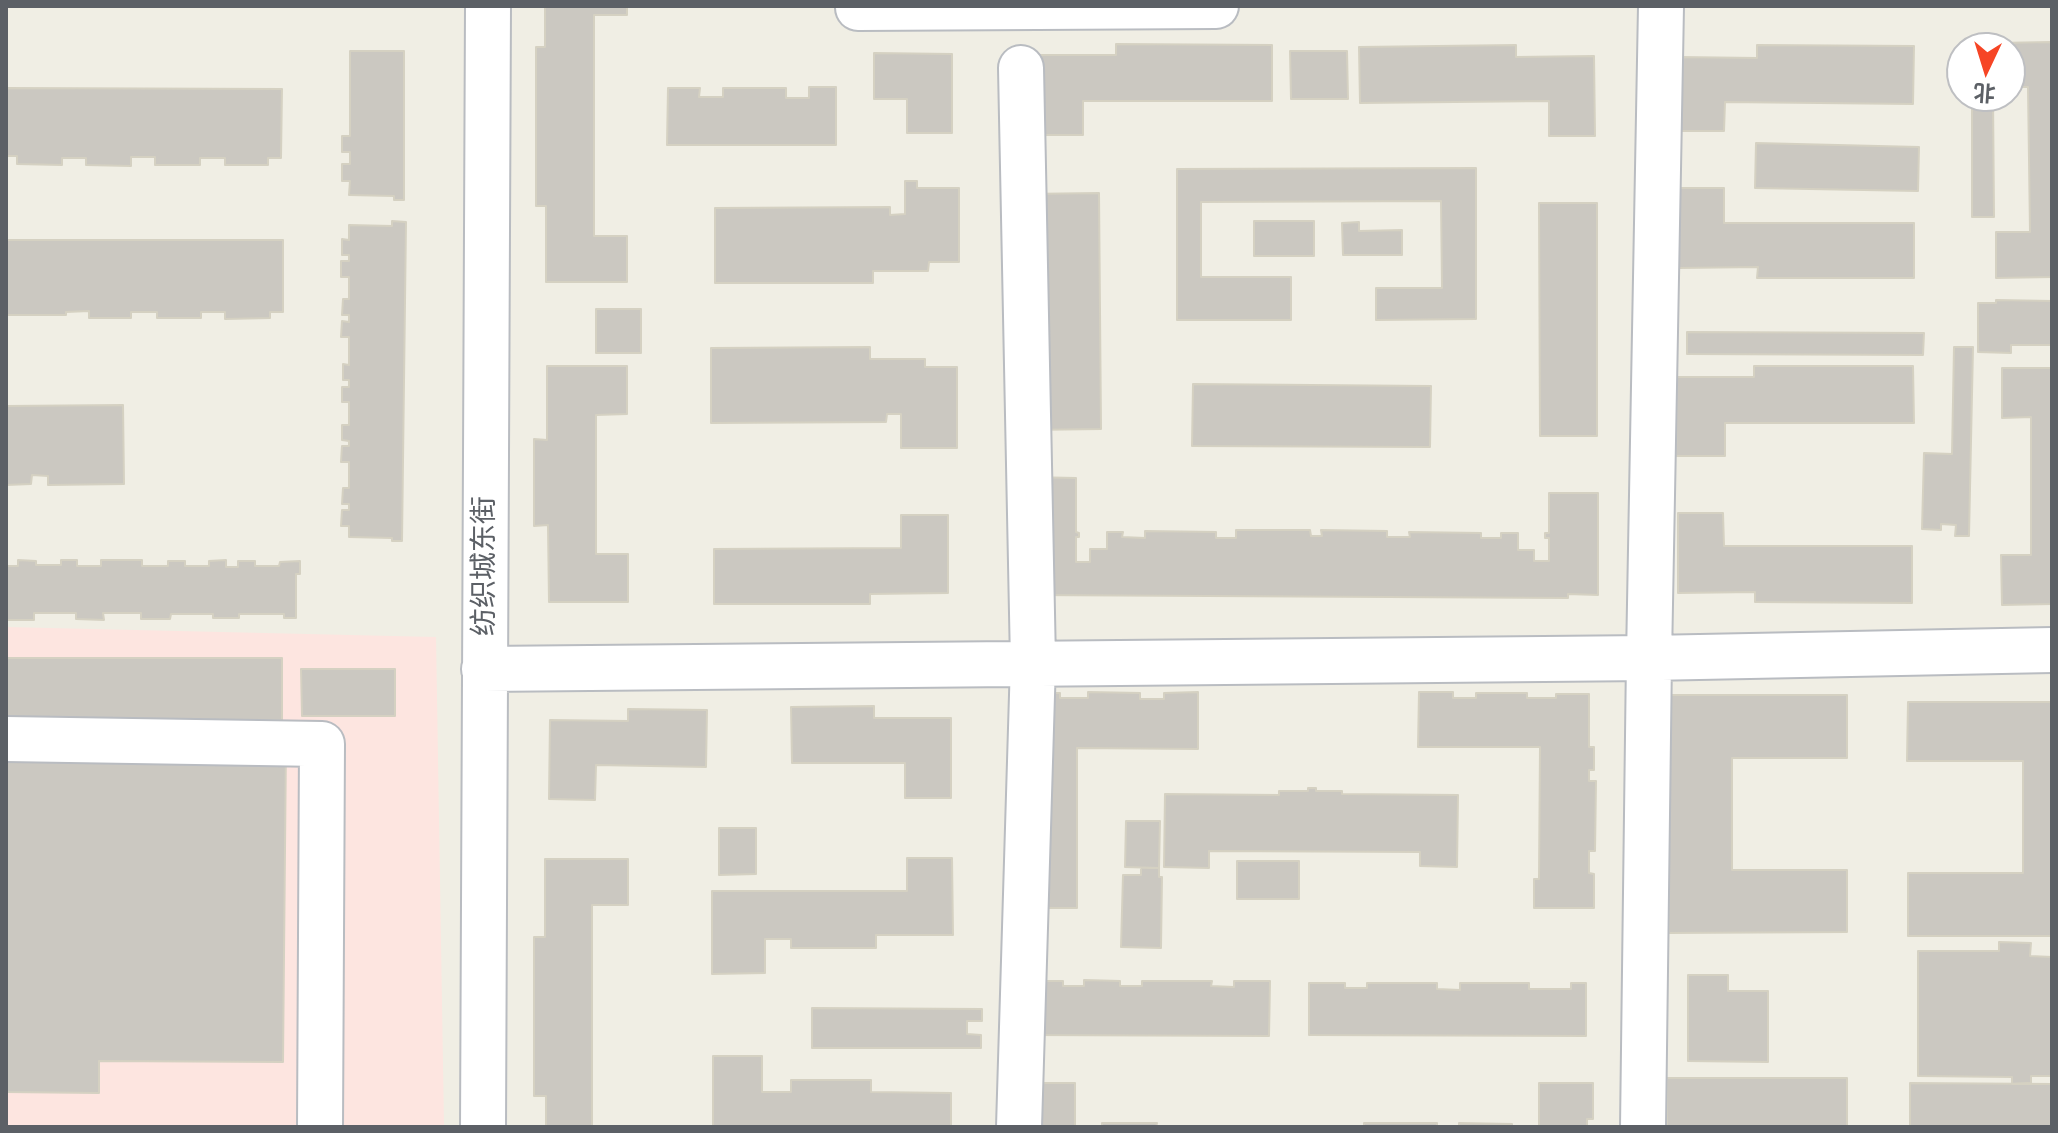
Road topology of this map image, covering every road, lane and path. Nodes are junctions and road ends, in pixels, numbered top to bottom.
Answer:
1 (488, 6) edge
2 (1216, 6) edge
3 (1661, 6) edge
4 (858, 8) edge
5 (1021, 68) dead end
6 (2052, 650) edge
7 (1649, 658) junction
8 (1033, 662) junction
9 (484, 669) junction
10 (6, 739) edge
11 (320, 1127) edge
12 (483, 1127) edge
13 (1019, 1127) edge
14 (1643, 1127) edge

1 - 9 street, 纺织城东街
2 - 4 street
3 - 7 street
5 - 8 street
6 - 7 street
7 - 8 street
7 - 14 street
8 - 9 street
8 - 13 street
9 - 12 street, 纺织城东街
10 - 11 street

